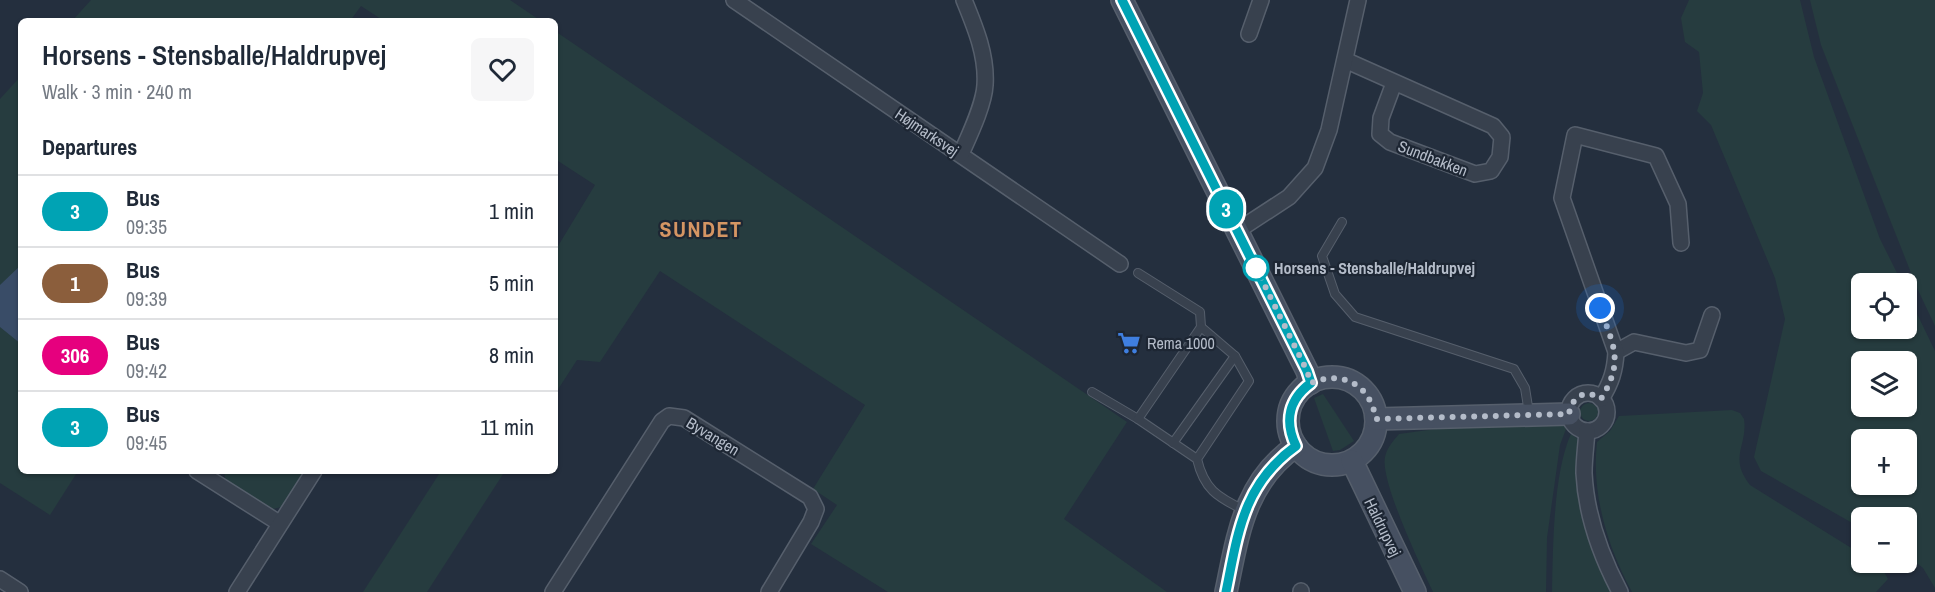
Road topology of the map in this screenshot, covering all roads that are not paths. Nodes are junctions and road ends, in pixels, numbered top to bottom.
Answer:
1 (734, 0) edge
2 (964, 0) edge
3 (1122, 0) edge
4 (1261, 0) edge
5 (1358, 0) edge
6 (1249, 34) dead end
7 (1345, 60) junction
8 (1394, 83) junction
9 (961, 154) junction
10 (1342, 222) dead end
11 (1238, 231) junction
12 (1681, 243) dead end
13 (1120, 264) dead end
14 (1138, 273) dead end
15 (1712, 315) dead end
16 (1201, 327) junction
17 (1616, 352) junction
18 (1235, 356) junction
19 (1311, 383) junction
20 (1092, 392) dead end
21 (1601, 399) junction
22 (1569, 414) junction
23 (1529, 415) junction
24 (1138, 419) junction
25 (1376, 419) junction
26 (1587, 431) junction
27 (1173, 443) junction
28 (1296, 446) junction
29 (1197, 459) junction
30 (1352, 461) junction
31 (206, 474) edge
32 (312, 474) edge
33 (1245, 511) junction
34 (279, 523) junction
35 (0, 579) edge
36 (20, 592) edge
37 (237, 592) edge
38 (553, 592) edge
39 (769, 592) edge
40 (1226, 592) edge
41 (1415, 592) edge
42 (1620, 592) edge

1 - 9 street, Højmarksvej
2 - 9 street
3 - 11 main road
4 - 6 street
5 - 7 street
7 - 8 street, Sundbakken
7 - 11 street
8 - 8 street, Sundbakken
9 - 13 street, Højmarksvej
10 - 23 lane
11 - 19 main road
12 - 17 street
14 - 16 lane
15 - 17 street
16 - 18 lane
16 - 24 lane
17 - 21 street
18 - 27 lane
18 - 29 lane
19 - 25 main road
19 - 28 main road
20 - 24 lane
21 - 22 street
21 - 26 street
22 - 23 main road
22 - 26 street
23 - 25 main road
24 - 27 lane
25 - 30 main road
26 - 42 street
27 - 29 lane
28 - 30 main road
28 - 33 main road
29 - 33 lane
30 - 41 main road, Haldrupvej
31 - 34 street
32 - 34 street
33 - 40 main road
34 - 37 street
35 - 36 street
38 - 39 street, Byvangen

